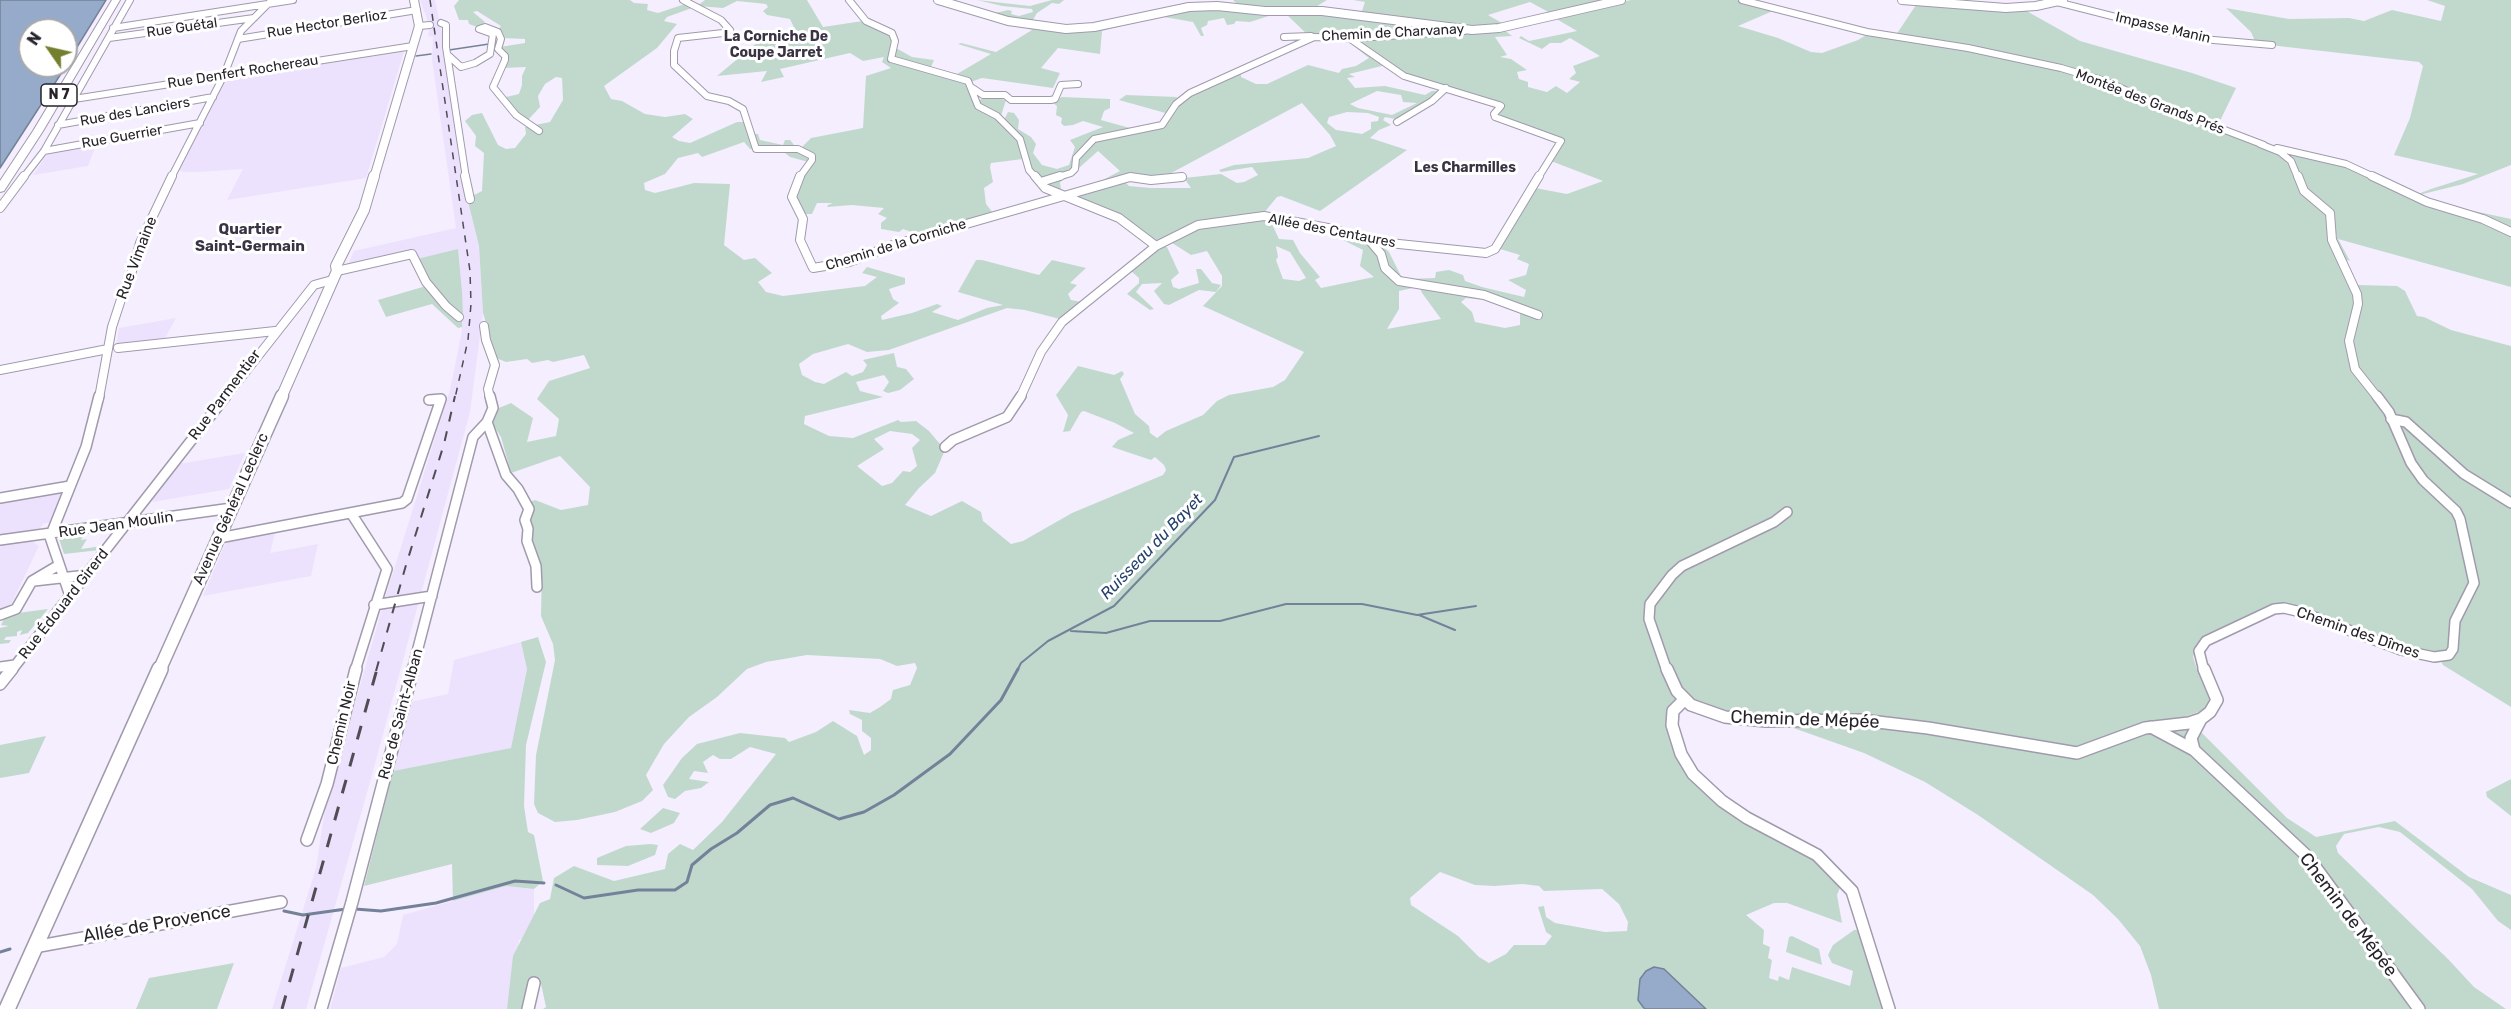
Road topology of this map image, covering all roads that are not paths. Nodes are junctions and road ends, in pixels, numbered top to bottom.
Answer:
1 (109, 0) edge
2 (116, 0) edge
3 (130, 0) edge
4 (293, 0) edge
5 (414, 0) edge
6 (683, 0) edge
7 (849, 0) edge
8 (938, 0) edge
9 (1621, 0) edge
10 (1742, 0) edge
11 (1902, 0) edge
12 (2060, 1) edge
13 (271, 2) edge
14 (417, 10) junction
15 (254, 18) junction
16 (441, 23) dead end
17 (430, 25) dead end
18 (419, 26) junction
19 (113, 28) junction
20 (1472, 30) junction
21 (1320, 36) junction
22 (1284, 37) dead end
23 (109, 38) junction
24 (1349, 38) junction
25 (238, 39) junction
26 (2272, 45) dead end
27 (413, 46) junction
28 (448, 56) junction
29 (224, 75) junction
30 (1078, 84) dead end
31 (971, 87) junction
32 (1446, 88) junction
33 (213, 97) junction
34 (74, 99) junction
35 (1397, 122) dead end
36 (200, 123) junction
37 (58, 125) junction
38 (539, 131) dead end
39 (2260, 144) junction
40 (44, 150) junction
41 (0, 177) edge
42 (1182, 177) dead end
43 (1041, 182) junction
44 (0, 189) edge
45 (1062, 195) junction
46 (470, 199) dead end
47 (0, 208) edge
48 (2511, 232) edge
49 (1370, 241) junction
50 (1156, 246) junction
51 (335, 275) junction
52 (1538, 315) dead end
53 (459, 317) dead end
54 (484, 326) dead end
55 (275, 331) junction
56 (118, 348) dead end
57 (108, 349) junction
58 (0, 370) edge
59 (429, 400) dead end
60 (2391, 419) junction
61 (487, 422) junction
62 (945, 447) dead end
63 (70, 486) junction
64 (0, 498) edge
65 (2511, 503) edge
66 (232, 508) junction
67 (1787, 512) dead end
68 (351, 513) junction
69 (128, 523) junction
70 (51, 534) junction
71 (219, 538) junction
72 (0, 540) edge
73 (59, 565) junction
74 (87, 575) junction
75 (63, 579) junction
76 (32, 581) junction
77 (537, 587) dead end
78 (70, 596) junction
79 (432, 597) junction
80 (374, 605) junction
81 (0, 615) edge
82 (15, 665) junction
83 (0, 667) edge
84 (0, 684) edge
85 (1684, 699) junction
86 (2201, 719) junction
87 (2151, 727) junction
88 (2194, 750) junction
89 (307, 840) dead end
90 (281, 902) dead end
91 (34, 946) junction
92 (534, 983) dead end
93 (7, 1009) edge
94 (321, 1009) edge
95 (528, 1009) edge
96 (1889, 1009) edge
97 (2419, 1009) edge

1 - 41 main road, N 7
2 - 44 main road, N 7
3 - 19 street
4 - 13 street
5 - 14 main road, Avenue Général Leclerc
6 - 45 street, Chemin de la Corniche
7 - 31 street
8 - 20 main road
9 - 20 main road
10 - 39 street, Montée des Grands Prés
11 - 12 main road
12 - 26 street, Impasse Manin
13 - 15 street, Rue Vimaine
13 - 19 street
14 - 18 main road, Avenue Général Leclerc
14 - 25 street, Rue Hector Berlioz
15 - 23 street, Rue Guétal
15 - 25 street, Rue Vimaine
16 - 28 street
17 - 18 street
18 - 27 main road, Avenue Général Leclerc
19 - 23 street
20 - 24 street, Chemin de Charvanay
21 - 22 street
21 - 24 street, Chemin de Charvanay
21 - 43 street, Chemin de Charvanay
23 - 34 street
24 - 32 street, Allée des Centaures
25 - 29 street, Rue Vimaine
27 - 29 street, Rue Denfert Rochereau
27 - 51 main road, Avenue Général Leclerc
28 - 38 street
28 - 46 street
29 - 33 street, Rue Vimaine
29 - 34 street, Rue Denfert Rochereau
30 - 31 street
31 - 43 street
32 - 35 street
32 - 49 street, Allée des Centaures
33 - 36 street, Rue Vimaine
33 - 37 street, Rue des Lanciers
34 - 37 street
36 - 40 street, Rue Guerrier
36 - 57 street, Rue Vimaine
37 - 40 street
39 - 48 street, Montée des Grands Prés
39 - 60 street
40 - 47 street
42 - 45 street
43 - 45 street
45 - 50 street
49 - 50 street, Allée des Centaures
49 - 52 street
50 - 62 street, Allée des Centaures
51 - 53 street, Rue Parmentier
51 - 55 street, Rue Parmentier
51 - 66 main road, Avenue Général Leclerc
54 - 61 street
55 - 56 street
55 - 69 street, Rue Parmentier
57 - 58 street
57 - 63 street, Rue Vimaine
59 - 68 street
60 - 65 street
60 - 86 street, Chemin des Dîmes
61 - 77 street
61 - 79 street, Rue de Saint-Alban
63 - 64 street
63 - 70 street, Rue Vimaine
66 - 69 street, Rue Jean Moulin
66 - 71 main road, Avenue Général Leclerc
67 - 85 street
68 - 71 street
68 - 80 street, Chemin Noir
69 - 70 street, Rue Jean Moulin
69 - 74 street, Rue Édouard Girerd
70 - 72 street, Rue Jean Moulin
70 - 73 street
71 - 91 main road, Avenue Général Leclerc
73 - 75 street
73 - 76 street
74 - 75 street
74 - 78 street, Rue Édouard Girerd
75 - 76 street
75 - 78 street
76 - 81 street
78 - 82 street, Rue Édouard Girerd
79 - 80 street
79 - 94 street, Rue de Saint-Alban
80 - 89 street, Chemin Noir
82 - 83 street
82 - 84 street, Rue Édouard Girerd
85 - 87 street, Chemin de Mépée
85 - 96 street
86 - 87 street, Chemin de Mépée
86 - 88 street
87 - 88 street, Chemin de Mépée
88 - 97 street, Chemin de Mépée
90 - 91 street, Allée de Provence
91 - 93 main road, Avenue Général Leclerc
92 - 95 street

